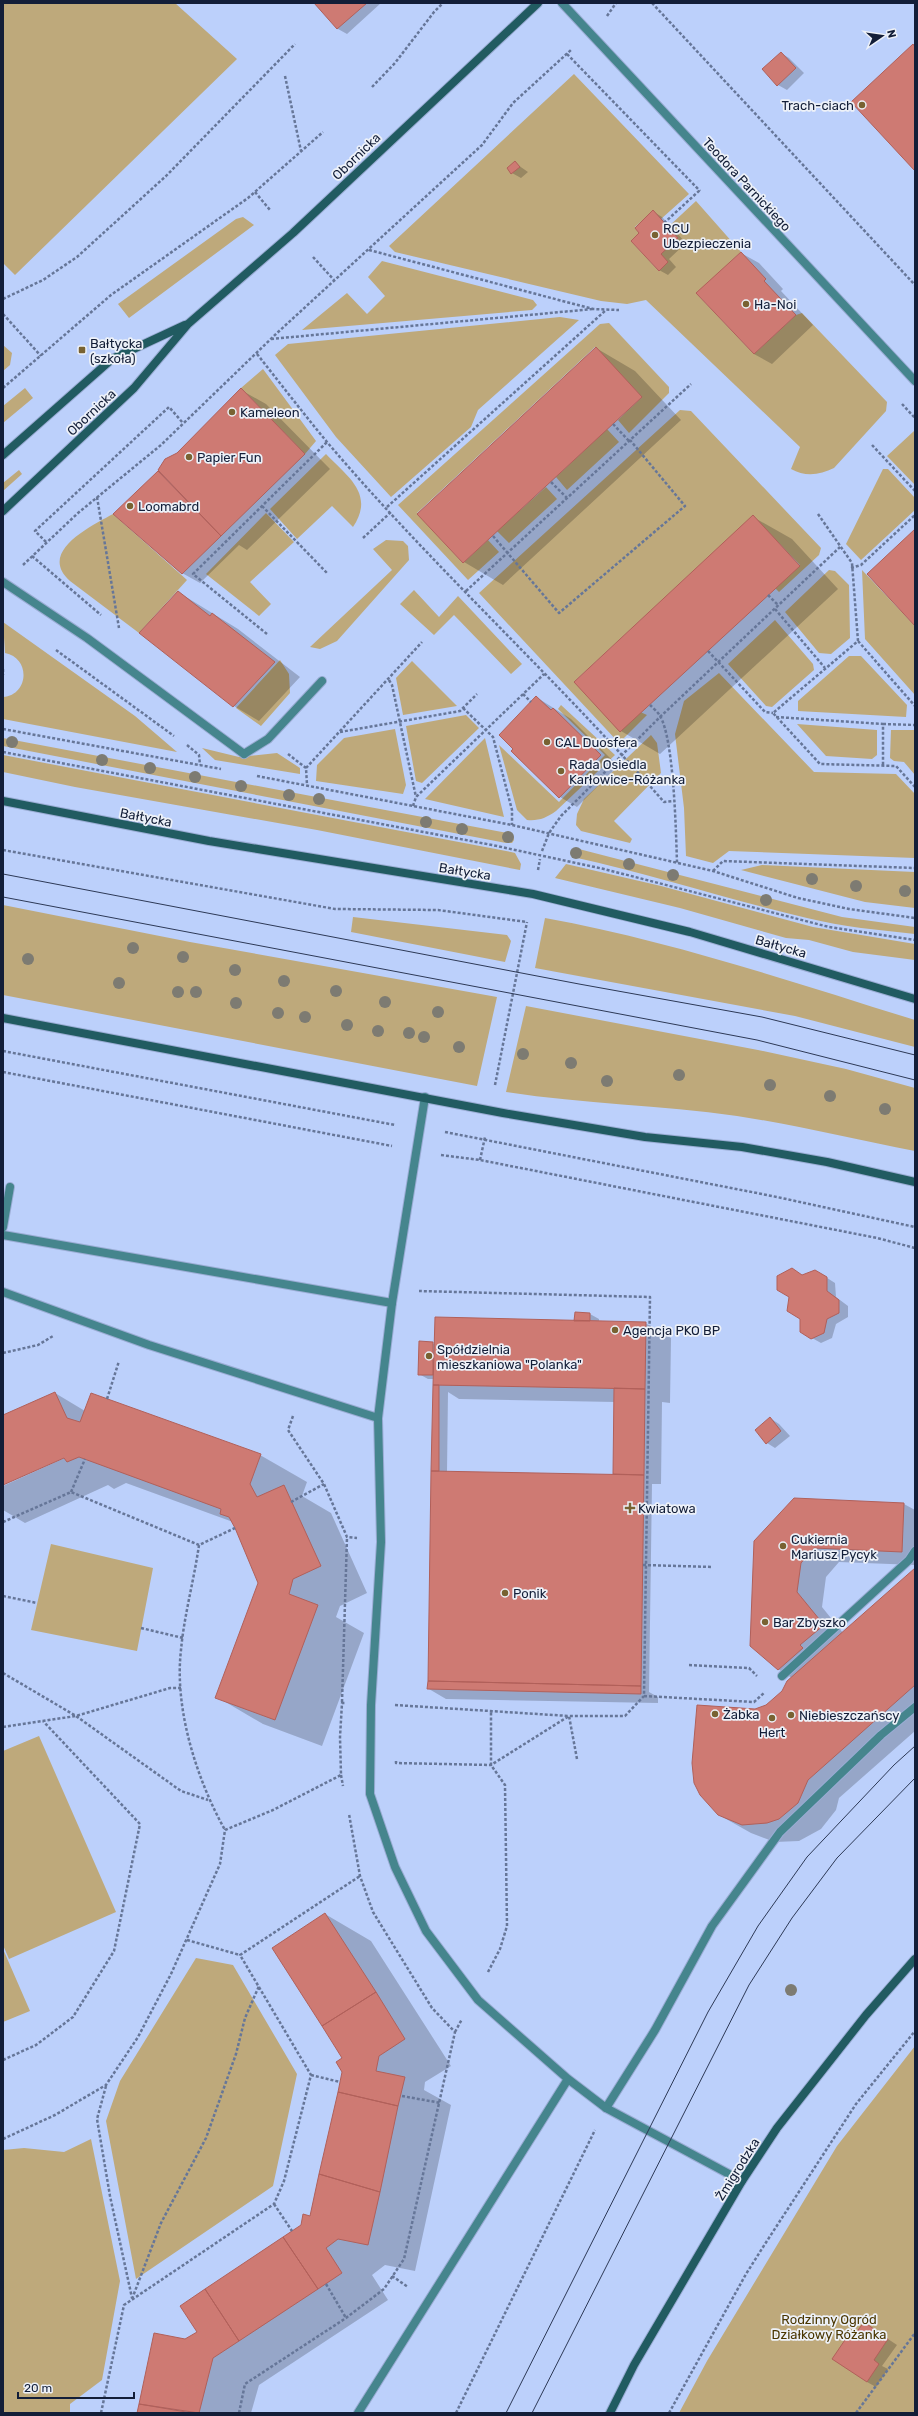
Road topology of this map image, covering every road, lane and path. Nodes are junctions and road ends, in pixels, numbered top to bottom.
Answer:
1 (443, 3) edge
2 (538, 3) edge
3 (562, 3) edge
4 (616, 3) edge
5 (652, 3) edge
6 (589, 33) junction
7 (295, 44) dead end
8 (285, 76) dead end
9 (372, 87) dead end
10 (323, 132) dead end
11 (301, 152) junction
12 (700, 190) dead end
13 (255, 192) junction
14 (270, 210) dead end
15 (664, 223) dead end
16 (368, 250) junction
17 (314, 257) dead end
18 (334, 280) junction
19 (915, 285) edge
20 (3, 299) edge
21 (593, 309) junction
22 (606, 310) junction
23 (619, 310) dead end
24 (3, 314) edge
25 (188, 324) junction
26 (271, 339) junction
27 (257, 354) junction
28 (41, 356) junction
29 (915, 381) edge
30 (691, 384) dead end
31 (3, 388) edge
32 (183, 423) junction
33 (613, 424) dead end
34 (629, 441) junction
35 (327, 442) junction
36 (872, 445) dead end
37 (3, 454) edge
38 (551, 482) dead end
39 (915, 491) edge
40 (97, 497) junction
41 (567, 498) junction
42 (262, 506) junction
43 (387, 507) junction
44 (3, 511) edge
45 (391, 512) junction
46 (818, 514) dead end
47 (915, 515) edge
48 (492, 536) dead end
49 (362, 538) dead end
50 (46, 542) junction
51 (840, 547) junction
52 (508, 552) junction
53 (32, 556) junction
54 (851, 568) junction
55 (327, 573) dead end
56 (4, 584) edge
57 (466, 591) junction
58 (768, 595) dead end
59 (778, 605) junction
60 (775, 609) junction
61 (106, 619) dead end
62 (113, 623) dead end
63 (119, 628) junction
64 (125, 632) dead end
65 (267, 634) dead end
66 (858, 641) junction
67 (422, 642) dead end
68 (51, 646) dead end
69 (708, 651) dead end
70 (719, 662) junction
71 (825, 668) junction
72 (3, 669) edge
73 (544, 674) junction
74 (3, 675) edge
75 (389, 680) junction
76 (322, 681) dead end
77 (477, 694) dead end
78 (523, 694) junction
79 (531, 702) dead end
80 (650, 705) dead end
81 (915, 706) edge
82 (463, 708) junction
83 (773, 713) junction
84 (660, 717) junction
85 (776, 717) junction
86 (399, 722) junction
87 (883, 724) junction
88 (915, 725) edge
89 (3, 729) edge
90 (486, 730) junction
91 (340, 732) junction
92 (178, 739) dead end
93 (268, 739) junction
94 (184, 743) dead end
95 (3, 752) edge
96 (622, 754) junction
97 (200, 765) junction
98 (883, 766) junction
99 (306, 768) junction
100 (222, 769) dead end
101 (253, 775) dead end
102 (307, 785) junction
103 (915, 787) edge
104 (416, 797) junction
105 (3, 801) edge
106 (674, 802) junction
107 (413, 806) junction
108 (512, 825) junction
109 (549, 833) junction
110 (3, 850) edge
111 (542, 851) dead end
112 (540, 859) dead end
113 (677, 863) junction
114 (915, 868) edge
115 (713, 871) junction
116 (533, 894) junction
117 (915, 918) edge
118 (527, 922) junction
119 (915, 940) edge
120 (915, 999) edge
121 (3, 1018) edge
122 (3, 1051) edge
123 (3, 1072) edge
124 (425, 1097) junction
125 (490, 1111) junction
126 (398, 1125) dead end
127 (446, 1132) dead end
128 (484, 1138) junction
129 (398, 1147) dead end
130 (437, 1154) dead end
131 (441, 1155) junction
132 (480, 1160) junction
133 (440, 1163) dead end
134 (915, 1182) edge
135 (10, 1187) dead end
136 (915, 1227) edge
137 (3, 1228) edge
138 (3, 1235) edge
139 (915, 1248) edge
140 (419, 1284) dead end
141 (3, 1292) edge
142 (392, 1303) junction
143 (64, 1314) junction
144 (127, 1337) junction
145 (3, 1353) edge
146 (301, 1395) junction
147 (107, 1398) dead end
148 (378, 1418) junction
149 (85, 1459) dead end
150 (324, 1484) junction
151 (71, 1492) junction
152 (291, 1502) dead end
153 (3, 1522) edge
154 (235, 1528) dead end
155 (347, 1537) junction
156 (381, 1542) junction
157 (199, 1545) junction
158 (915, 1551) edge
159 (644, 1565) junction
160 (713, 1567) dead end
161 (3, 1596) edge
162 (37, 1603) dead end
163 (141, 1628) dead end
164 (183, 1638) junction
165 (689, 1665) dead end
166 (3, 1673) edge
167 (782, 1676) joint
168 (181, 1688) junction
169 (769, 1688) junction
170 (644, 1696) junction
171 (342, 1703) junction
172 (371, 1705) junction
173 (398, 1705) junction
174 (915, 1707) edge
175 (491, 1711) junction
176 (398, 1712) dead end
177 (76, 1716) junction
178 (569, 1716) junction
179 (43, 1721) junction
180 (3, 1727) edge
181 (396, 1756) dead end
182 (577, 1759) dead end
183 (491, 1765) junction
184 (341, 1775) junction
185 (344, 1791) dead end
186 (208, 1800) junction
187 (347, 1806) dead end
188 (225, 1830) junction
189 (360, 1876) junction
190 (186, 1940) junction
191 (240, 1954) junction
192 (915, 1959) edge
193 (259, 1986) junction
194 (475, 1995) junction
195 (915, 2031) edge
196 (455, 2032) junction
197 (3, 2060) edge
198 (311, 2075) junction
199 (568, 2079) junction
200 (340, 2082) dead end
201 (106, 2085) junction
202 (402, 2096) dead end
203 (441, 2103) junction
204 (606, 2108) junction
205 (3, 2139) edge
206 (742, 2182) junction
207 (274, 2204) junction
208 (292, 2231) dead end
209 (326, 2284) dead end
210 (132, 2300) junction
211 (346, 2318) junction
212 (915, 2333) edge
213 (101, 2413) edge
214 (239, 2413) edge
215 (358, 2413) edge
216 (456, 2413) edge
217 (610, 2413) edge
218 (669, 2413) edge
219 (856, 2413) edge

1 - 9 path
2 - 25 main road, Obornicka
3 - 6 street, Teodora Parnickiego
4 - 6 path
5 - 19 path
6 - 16 path
6 - 29 street, Teodora Parnickiego
7 - 20 path
8 - 11 path
10 - 11 path
11 - 13 path
12 - 15 path
13 - 14 path
13 - 28 path
16 - 18 path
16 - 21 path
17 - 18 path
18 - 26 path
21 - 22 path
21 - 26 path
22 - 23 path
22 - 43 path
24 - 28 path
25 - 37 main road, Obornicka
25 - 44 main road, Obornicka
26 - 27 path
27 - 32 path
27 - 35 path
28 - 31 path
30 - 34 path
32 - 40 path
32 - 50 path
33 - 34 path
34 - 41 path
34 - 52 path
35 - 42 path
35 - 43 path
36 - 39 path
38 - 41 path
40 - 50 path
40 - 63 path
41 - 52 path
42 - 55 path
42 - 65 path
43 - 45 path
45 - 49 path
45 - 57 path
46 - 51 path
47 - 54 path
48 - 52 path
50 - 53 path
51 - 54 path
51 - 59 path
52 - 57 path
53 - 56 path
53 - 61 path
54 - 66 path
56 - 93 street
57 - 73 path
58 - 59 path
59 - 60 path
60 - 70 path
60 - 71 path
62 - 63 path
63 - 64 path
66 - 71 path
66 - 81 path
67 - 75 path
68 - 92 path
69 - 70 path
70 - 83 path
70 - 84 path
71 - 83 path
72 - 74 path
73 - 78 path
73 - 96 path
75 - 86 path
75 - 91 path
76 - 93 street
77 - 82 path
78 - 79 path
78 - 90 path
80 - 84 path
82 - 86 path
82 - 90 path
83 - 85 path
84 - 96 path
84 - 106 path
85 - 87 path
85 - 98 path
86 - 91 path
86 - 104 path
87 - 88 path
87 - 98 path
89 - 97 path
90 - 104 path
90 - 108 path
91 - 99 path
93 - 99 path
94 - 97 path
95 - 119 path
96 - 106 path
96 - 109 path
97 - 100 path
98 - 103 path
99 - 102 path
101 - 102 path
102 - 107 path
104 - 107 path
105 - 116 main road, Bałtycka
106 - 113 path
107 - 108 path
108 - 109 path
109 - 111 path
109 - 113 path
110 - 118 path
112 - 116 path
113 - 115 path
114 - 115 path
115 - 117 path
116 - 118 path
116 - 120 main road, Bałtycka
118 - 125 path
121 - 124 main road
122 - 126 path
123 - 129 path
124 - 125 main road
124 - 142 street
125 - 128 path
125 - 134 main road
127 - 128 path
128 - 132 path
128 - 136 path
130 - 131 path
131 - 132 path
131 - 133 path
132 - 139 path
135 - 137 street
138 - 142 street
140 - 159 path
141 - 143 street
142 - 148 street
143 - 144 street
143 - 145 path
144 - 146 street
144 - 147 path
146 - 148 street
146 - 150 path
148 - 156 street
149 - 151 path
150 - 152 path
150 - 155 path
151 - 153 path
151 - 157 path
154 - 157 path
155 - 156 path
155 - 171 path
156 - 172 street
157 - 164 path
158 - 167 street
159 - 160 path
159 - 170 path
161 - 162 path
163 - 164 path
164 - 168 path
165 - 169 path
166 - 177 path
167 - 169 path
168 - 177 path
168 - 186 path
169 - 170 path
170 - 178 path
171 - 172 path
171 - 184 path
172 - 173 path
172 - 194 street
173 - 175 path
173 - 176 path
174 - 204 street
175 - 178 path
175 - 183 path
177 - 179 path
177 - 186 path
178 - 182 path
178 - 183 path
179 - 180 path
179 - 197 path
181 - 183 path
183 - 194 path
184 - 185 path
184 - 188 path
186 - 188 path
187 - 189 path
188 - 190 path
189 - 191 path
189 - 196 path
190 - 191 path
190 - 201 path
191 - 193 path
192 - 206 main road, Żmigrodzka
193 - 198 path
193 - 210 path
194 - 196 path
194 - 199 street
195 - 218 path
196 - 203 path
198 - 200 path
198 - 207 path
199 - 204 street
199 - 215 street
201 - 205 path
201 - 210 path
202 - 203 path
203 - 211 path
204 - 206 street
204 - 216 path
206 - 217 main road, Żmigrodzka
207 - 208 path
207 - 210 path
209 - 211 path
210 - 213 path
211 - 214 path
212 - 219 path

